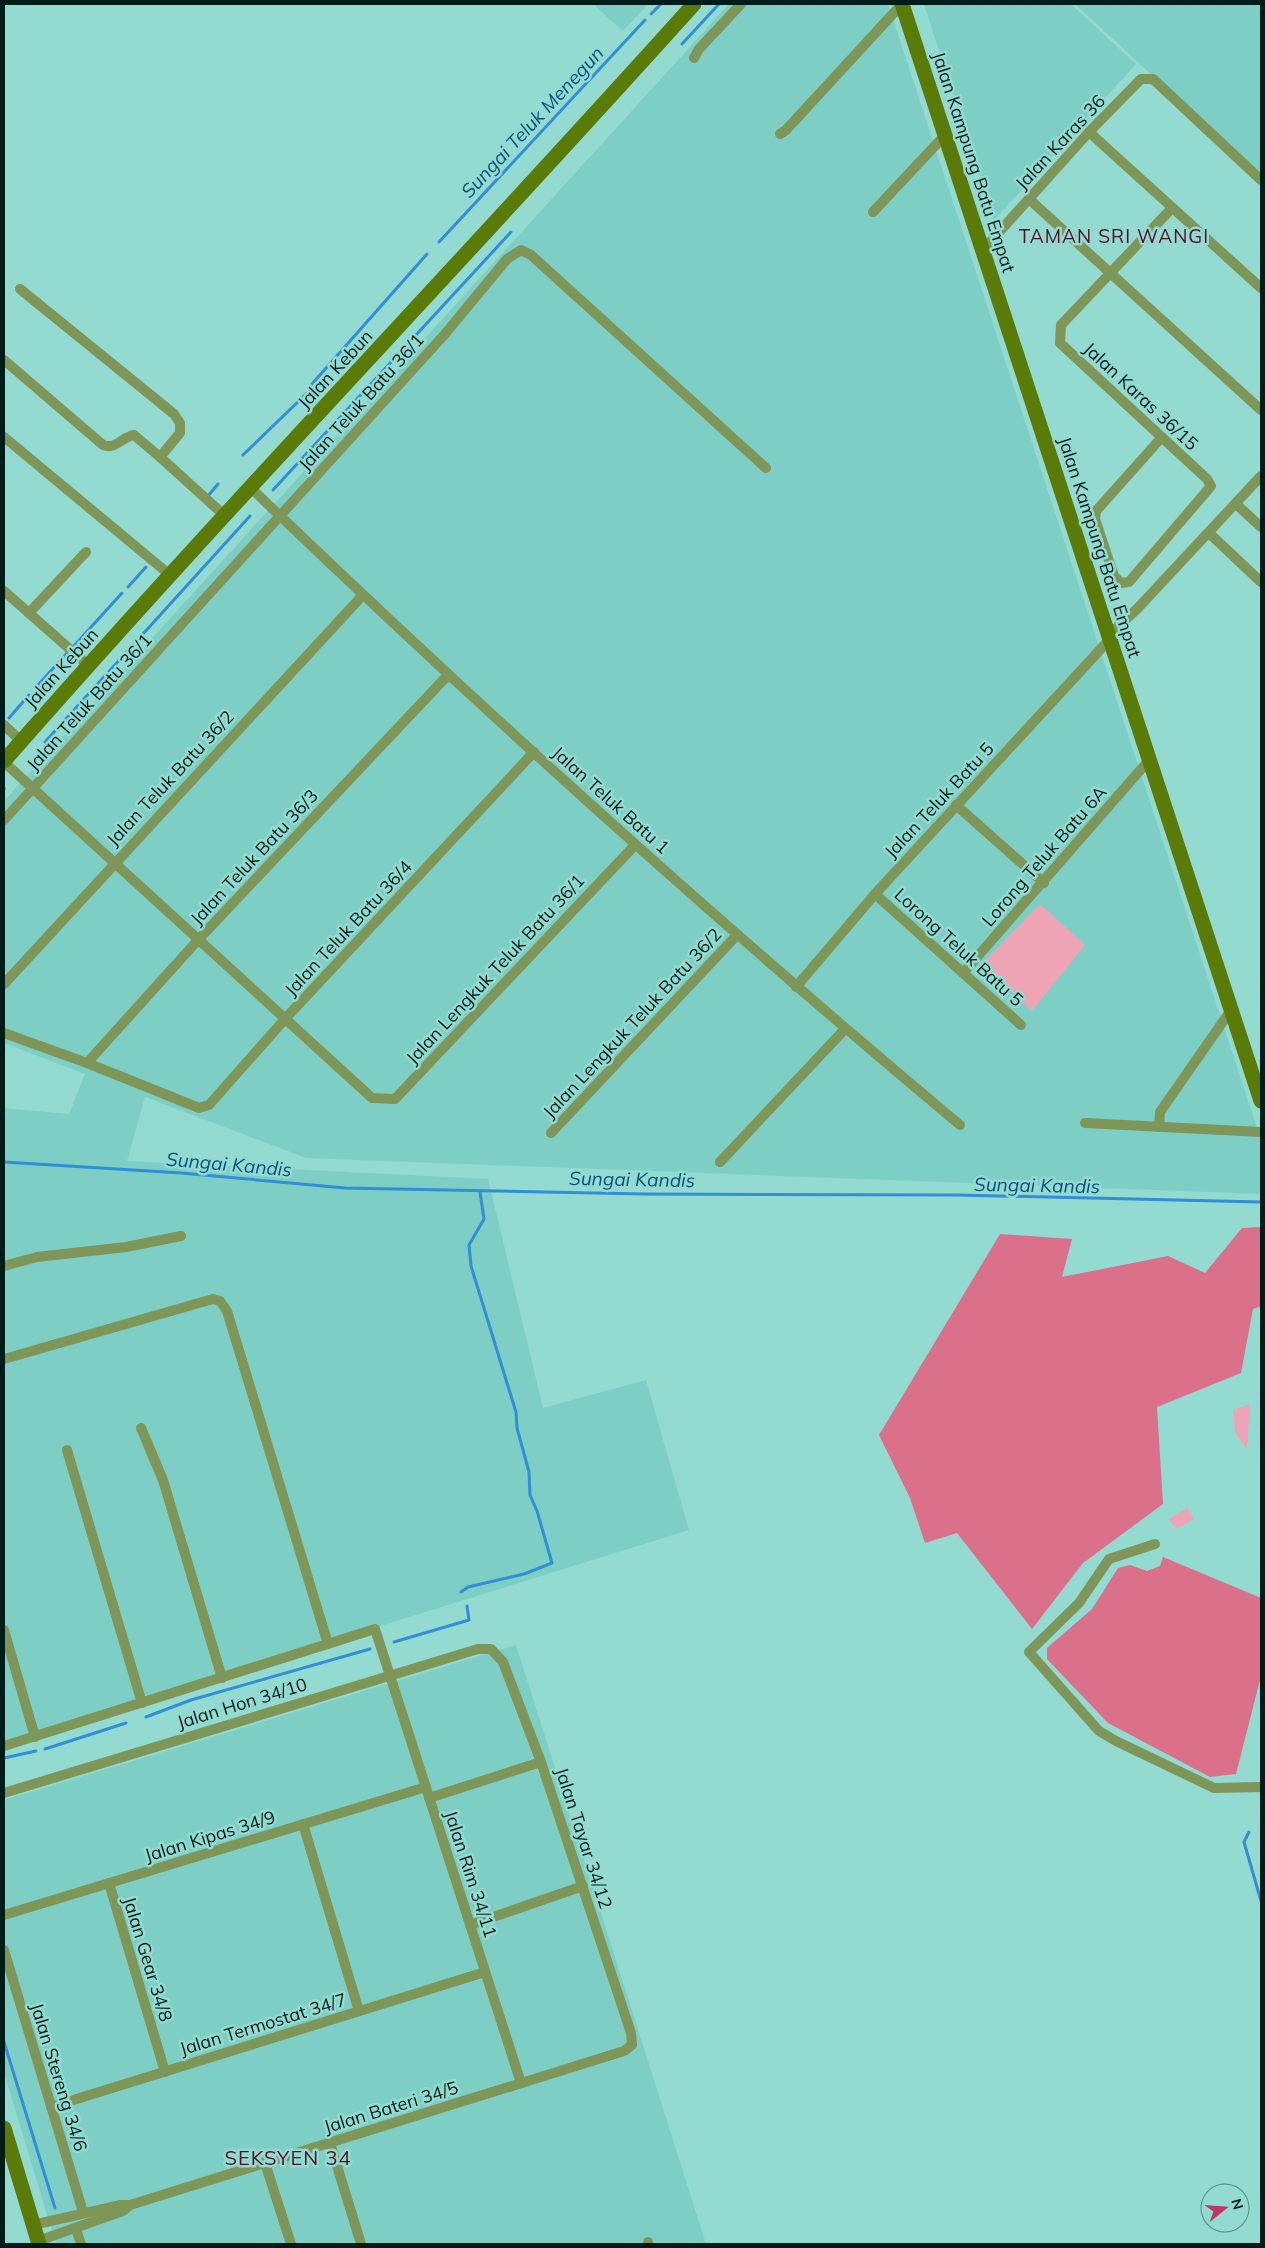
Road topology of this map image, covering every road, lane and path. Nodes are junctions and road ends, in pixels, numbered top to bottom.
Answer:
1 (694, 4) edge
2 (742, 4) edge
3 (902, 4) edge
4 (694, 58) dead end
5 (1089, 132) junction
6 (780, 134) dead end
7 (945, 135) junction
8 (1261, 180) edge
9 (1029, 199) junction
10 (1172, 208) junction
11 (873, 212) dead end
12 (983, 250) junction
13 (1110, 273) junction
14 (20, 288) dead end
15 (1261, 288) edge
16 (4, 360) edge
17 (1261, 408) edge
18 (4, 437) edge
19 (1162, 438) junction
20 (160, 456) junction
21 (766, 468) dead end
22 (1261, 476) edge
23 (251, 488) junction
24 (1236, 504) junction
25 (279, 515) junction
26 (224, 516) junction
27 (1261, 527) edge
28 (1209, 533) junction
29 (86, 552) dead end
30 (170, 575) junction
31 (1261, 582) edge
32 (4, 591) edge
33 (362, 596) junction
34 (29, 613) junction
35 (1110, 637) junction
36 (89, 666) junction
37 (448, 675) junction
38 (4, 725) edge
39 (21, 741) junction
40 (534, 752) junction
41 (1150, 759) junction
42 (4, 762) edge
43 (32, 789) junction
44 (956, 806) junction
45 (4, 820) edge
46 (635, 845) junction
47 (114, 863) junction
48 (1044, 883) junction
49 (875, 894) junction
50 (736, 935) junction
51 (198, 940) junction
52 (964, 973) junction
53 (4, 984) edge
54 (796, 986) junction
55 (1232, 1010) junction
56 (285, 1019) junction
57 (1021, 1025) dead end
58 (845, 1030) junction
59 (4, 1033) edge
60 (86, 1063) junction
61 (1261, 1101) edge
62 (1085, 1123) dead end
63 (960, 1125) dead end
64 (1158, 1127) junction
65 (1261, 1132) edge
66 (552, 1133) dead end
67 (720, 1162) dead end
68 (181, 1236) dead end
69 (4, 1266) edge
70 (4, 1359) edge
71 (141, 1428) dead end
72 (67, 1450) dead end
73 (1156, 1544) dead end
74 (4, 1630) edge
75 (328, 1644) junction
76 (491, 1649) joint
77 (390, 1676) junction
78 (222, 1678) junction
79 (142, 1703) junction
80 (35, 1736) junction
81 (4, 1746) edge
82 (541, 1762) junction
83 (426, 1787) junction
84 (1261, 1787) edge
85 (4, 1793) edge
86 (429, 1798) junction
87 (303, 1824) junction
88 (109, 1883) junction
89 (583, 1886) junction
90 (4, 1915) edge
91 (470, 1925) junction
92 (4, 1950) edge
93 (485, 1972) junction
94 (359, 2011) junction
95 (632, 2045) joint
96 (165, 2072) junction
97 (521, 2083) junction
98 (51, 2107) junction
99 (4, 2128) edge
100 (330, 2143) junction
101 (265, 2163) junction
102 (130, 2205) junction
103 (83, 2212) junction
104 (33, 2225) junction
105 (76, 2229) junction
106 (38, 2243) edge
107 (81, 2244) edge
108 (291, 2244) edge
109 (361, 2244) edge

1 - 23 main road, Jalan Kebun
2 - 4 street
3 - 6 street
3 - 7 main road, Jalan Kampung Batu Empat
5 - 8 street, Jalan Karas 36
5 - 9 street, Jalan Karas 36
5 - 10 street
7 - 11 street
7 - 12 main road, Jalan Kampung Batu Empat
9 - 12 street, Jalan Karas 36
9 - 13 street
10 - 13 street
10 - 15 street
12 - 35 main road, Jalan Kampung Batu Empat
13 - 17 street
13 - 19 street, Jalan Karas 36/15
14 - 20 street
16 - 20 street
18 - 30 street
19 - 19 street, Jalan Karas 36/15
20 - 26 street
21 - 25 street, Jalan Teluk Batu 36/1
22 - 24 street, Jalan Teluk Batu 5
23 - 25 street, Jalan Teluk Batu 1
23 - 26 main road, Jalan Kebun
24 - 27 street
24 - 28 street, Jalan Teluk Batu 5
25 - 33 street, Jalan Teluk Batu 1
25 - 43 street, Jalan Teluk Batu 36/1
26 - 30 main road, Jalan Kebun
28 - 31 street
28 - 35 street, Jalan Teluk Batu 5
29 - 34 street
30 - 36 main road, Jalan Kebun
32 - 34 street
33 - 37 street, Jalan Teluk Batu 1
33 - 47 street, Jalan Teluk Batu 36/2
34 - 36 street
35 - 41 main road, Jalan Kampung Batu Empat
35 - 44 street, Jalan Teluk Batu 5
36 - 39 main road, Jalan Kebun
37 - 40 street, Jalan Teluk Batu 1
37 - 51 street, Jalan Teluk Batu 36/3
38 - 39 street
39 - 42 main road, Jalan Kebun
40 - 46 street, Jalan Teluk Batu 1
40 - 56 street, Jalan Teluk Batu 36/4
41 - 48 street, Lorong Teluk Batu 6A
41 - 55 main road, Jalan Kampung Batu Empat
42 - 43 street
43 - 45 street, Jalan Teluk Batu 36/1
43 - 47 street
44 - 48 street
44 - 49 street, Jalan Teluk Batu 5
46 - 50 street, Jalan Teluk Batu 1
46 - 56 street, Jalan Lengkuk Teluk Batu 36/1
47 - 51 street
47 - 53 street, Jalan Teluk Batu 36/2
48 - 52 street, Lorong Teluk Batu 6A
49 - 52 street, Lorong Teluk Batu 5
49 - 54 street, Jalan Teluk Batu 5
50 - 54 street, Jalan Teluk Batu 1
50 - 66 street, Jalan Lengkuk Teluk Batu 36/2
51 - 56 street
51 - 60 street, Jalan Teluk Batu 36/3
52 - 57 street, Lorong Teluk Batu 5
54 - 58 street, Jalan Teluk Batu 1
55 - 61 main road, Jalan Kampung Batu Empat
55 - 64 street
56 - 60 street, Jalan Teluk Batu 36/4
58 - 63 street, Jalan Teluk Batu 1
58 - 67 street
59 - 60 street, Jalan Teluk Batu 36/4
62 - 64 street
64 - 65 street
68 - 69 street
70 - 75 street
71 - 78 street
72 - 79 street
73 - 84 street
74 - 80 street
75 - 77 street, Jalan Rim 34/11
75 - 78 street
76 - 77 street, Jalan Hon 34/10
76 - 82 street, Jalan Tayar 34/12
77 - 83 street, Jalan Rim 34/11
77 - 85 street, Jalan Hon 34/10
78 - 79 street
79 - 80 street
80 - 81 street
82 - 86 street
82 - 89 street, Jalan Tayar 34/12
83 - 86 street, Jalan Rim 34/11
83 - 87 street, Jalan Kipas 34/9
86 - 91 street, Jalan Rim 34/11
87 - 88 street, Jalan Kipas 34/9
87 - 94 street
88 - 90 street, Jalan Kipas 34/9
88 - 96 street, Jalan Gear 34/8
89 - 91 street
89 - 95 street, Jalan Tayar 34/12
91 - 93 street, Jalan Rim 34/11
92 - 98 street, Jalan Stereng 34/6
93 - 94 street, Jalan Termostat 34/7
93 - 97 street, Jalan Rim 34/11
94 - 96 street, Jalan Termostat 34/7
95 - 97 street, Jalan Bateri 34/5
96 - 98 street, Jalan Termostat 34/7
97 - 100 street, Jalan Bateri 34/5
98 - 103 street, Jalan Stereng 34/6
99 - 104 main road
100 - 101 street, Jalan Bateri 34/5
100 - 109 street
101 - 102 street, Jalan Bateri 34/5
101 - 108 street
102 - 103 street
102 - 105 street
103 - 104 street
104 - 106 main road
105 - 106 street
105 - 107 street

